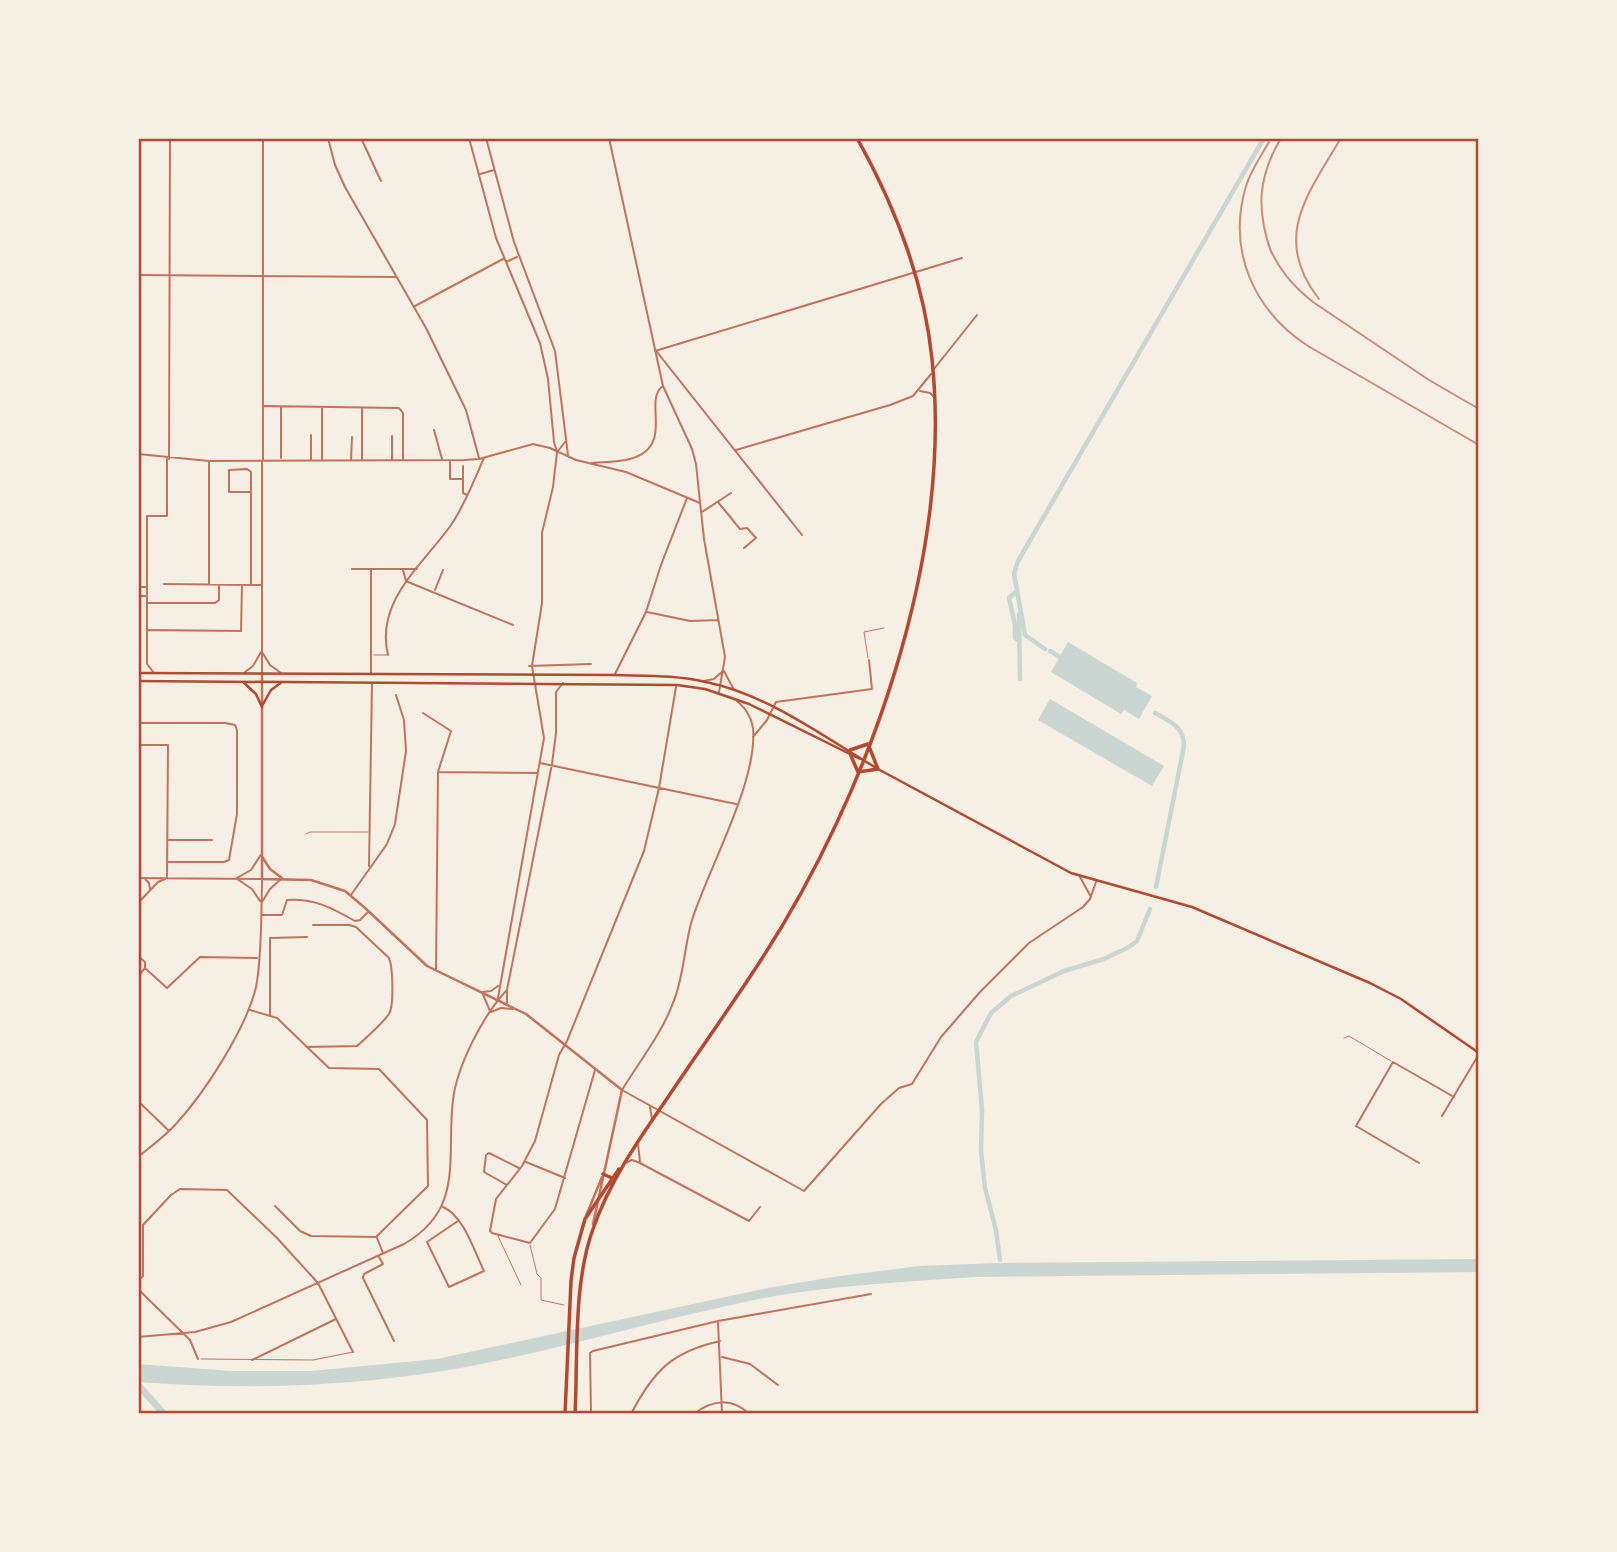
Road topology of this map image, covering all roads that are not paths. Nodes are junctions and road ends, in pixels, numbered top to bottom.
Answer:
1 (170, 138) edge
2 (263, 138) edge
3 (328, 138) edge
4 (361, 138) edge
5 (469, 138) edge
6 (486, 138) edge
7 (610, 138) edge
8 (857, 138) edge
9 (494, 170) junction
10 (479, 175) junction
11 (381, 181) dead end
12 (519, 256) junction
13 (962, 258) dead end
14 (505, 261) junction
15 (914, 272) junction
16 (138, 275) edge
17 (170, 275) junction
18 (263, 276) junction
19 (397, 277) junction
20 (414, 306) junction
21 (977, 315) dead end
22 (656, 351) junction
23 (933, 371) junction
24 (663, 386) junction
25 (919, 391) junction
26 (935, 398) junction
27 (263, 406) junction
28 (281, 407) junction
29 (322, 407) junction
30 (362, 407) junction
31 (434, 430) dead end
32 (311, 435) dead end
33 (392, 436) dead end
34 (352, 437) dead end
35 (566, 439) junction
36 (736, 450) junction
37 (557, 452) junction
38 (138, 454) edge
39 (569, 456) junction
40 (168, 458) junction
41 (484, 458) junction
42 (479, 459) junction
43 (281, 460) junction
44 (311, 460) junction
45 (322, 460) junction
46 (351, 460) junction
47 (362, 460) junction
48 (392, 460) junction
49 (403, 460) junction
50 (442, 460) junction
51 (450, 460) junction
52 (209, 461) junction
53 (227, 461) junction
54 (263, 461) junction
55 (591, 463) junction
56 (463, 466) dead end
57 (229, 470) junction
58 (463, 479) junction
59 (251, 492) junction
60 (731, 493) dead end
61 (467, 495) junction
62 (687, 497) junction
63 (718, 502) junction
64 (700, 503) junction
65 (701, 513) junction
66 (802, 535) dead end
67 (744, 548) dead end
68 (352, 569) dead end
69 (372, 569) junction
70 (403, 569) junction
71 (417, 569) junction
72 (443, 570) dead end
73 (406, 582) junction
74 (209, 583) junction
75 (164, 584) dead end
76 (219, 584) junction
77 (242, 585) junction
78 (250, 585) junction
79 (262, 585) junction
80 (138, 587) edge
81 (147, 587) junction
82 (435, 590) dead end
83 (138, 596) edge
84 (147, 596) junction
85 (147, 603) junction
86 (646, 612) junction
87 (718, 620) junction
88 (513, 625) dead end
89 (884, 628) dead end
90 (147, 630) junction
91 (261, 651) junction
92 (371, 655) junction
93 (388, 655) joint
94 (869, 660) joint
95 (591, 664) dead end
96 (531, 666) junction
97 (619, 669) junction
98 (724, 670) junction
99 (138, 673) edge
100 (154, 673) junction
101 (242, 674) junction
102 (371, 674) junction
103 (262, 675) junction
104 (284, 675) junction
105 (533, 675) junction
106 (614, 675) junction
107 (628, 675) junction
108 (138, 681) edge
109 (704, 681) junction
110 (241, 682) junction
111 (262, 682) junction
112 (282, 682) junction
113 (372, 682) junction
114 (534, 682) junction
115 (563, 683) junction
116 (676, 685) junction
117 (720, 685) junction
118 (736, 691) junction
119 (718, 693) junction
120 (396, 695) dead end
121 (734, 698) junction
122 (262, 707) junction
123 (774, 708) junction
124 (424, 713) dead end
125 (771, 714) junction
126 (138, 723) edge
127 (753, 737) junction
128 (868, 744) junction
129 (138, 745) edge
130 (850, 750) junction
131 (851, 756) junction
132 (863, 760) junction
133 (540, 763) junction
134 (552, 764) junction
135 (878, 769) junction
136 (438, 772) junction
137 (858, 772) junction
138 (538, 773) junction
139 (659, 788) junction
140 (737, 804) junction
141 (370, 832) junction
142 (306, 834) dead end
143 (168, 840) junction
144 (212, 840) dead end
145 (261, 855) junction
146 (168, 862) junction
147 (369, 868) junction
148 (1080, 877) junction
149 (138, 878) edge
150 (143, 878) junction
151 (167, 878) junction
152 (282, 878) junction
153 (236, 879) junction
154 (262, 879) junction
155 (1097, 881) junction
156 (150, 890) junction
157 (351, 895) junction
158 (1091, 897) junction
159 (261, 902) junction
160 (138, 903) edge
161 (369, 911) junction
162 (261, 915) junction
163 (313, 925) dead end
164 (307, 937) dead end
165 (138, 956) edge
166 (258, 958) junction
167 (145, 968) junction
168 (435, 971) junction
169 (138, 976) edge
170 (500, 984) junction
171 (507, 990) junction
172 (482, 992) junction
173 (498, 999) junction
174 (508, 1003) junction
175 (518, 1009) junction
176 (248, 1010) junction
177 (490, 1012) junction
178 (271, 1016) junction
179 (1344, 1038) dead end
180 (565, 1044) junction
181 (307, 1047) junction
182 (1479, 1054) edge
183 (1393, 1062) junction
184 (596, 1069) junction
185 (622, 1090) junction
186 (1454, 1097) junction
187 (138, 1101) edge
188 (650, 1106) junction
189 (658, 1111) junction
190 (1442, 1116) dead end
191 (652, 1121) junction
192 (168, 1131) junction
193 (638, 1143) junction
194 (138, 1157) edge
195 (525, 1161) junction
196 (640, 1163) junction
197 (1419, 1163) dead end
198 (624, 1164) junction
199 (520, 1169) junction
200 (603, 1174) junction
201 (565, 1178) junction
202 (612, 1178) junction
203 (507, 1185) junction
204 (599, 1199) junction
205 (275, 1206) dead end
206 (442, 1207) junction
207 (760, 1207) dead end
208 (585, 1219) junction
209 (458, 1221) junction
210 (593, 1229) junction
211 (498, 1236) junction
212 (376, 1237) junction
213 (530, 1243) junction
214 (383, 1254) junction
215 (378, 1256) junction
216 (138, 1281) edge
217 (318, 1283) junction
218 (521, 1285) dead end
219 (138, 1289) edge
220 (871, 1294) dead end
221 (564, 1304) dead end
222 (336, 1319) junction
223 (718, 1321) junction
224 (182, 1333) junction
225 (138, 1337) edge
226 (394, 1341) dead end
227 (720, 1341) junction
228 (353, 1352) joint
229 (720, 1357) junction
230 (198, 1359) joint
231 (252, 1360) junction
232 (778, 1385) dead end
233 (721, 1402) junction
234 (565, 1414) edge
235 (575, 1414) edge
236 (591, 1414) edge
237 (631, 1414) edge
238 (694, 1414) edge
239 (722, 1414) edge
240 (748, 1414) edge

1 - 17 street
2 - 18 street
3 - 19 street
4 - 11 street
5 - 10 street
6 - 9 street
7 - 22 street
8 - 15 main road
9 - 10 street
9 - 12 street
10 - 14 street
12 - 14 street
12 - 35 street
13 - 15 street
14 - 20 street
14 - 37 street
15 - 22 street
15 - 23 main road
16 - 17 street
17 - 18 street
17 - 40 street
18 - 19 street
18 - 27 street
19 - 20 street
20 - 42 street
21 - 23 street
22 - 24 street
22 - 36 street
23 - 25 street
23 - 26 main road
24 - 55 street
24 - 64 street
25 - 26 street
25 - 36 street
26 - 128 main road
27 - 28 street
27 - 54 street
28 - 29 street
28 - 43 street
29 - 30 street
29 - 45 street
30 - 47 street
30 - 49 street
31 - 50 street
32 - 44 street
33 - 48 street
34 - 46 street
35 - 37 street
35 - 39 street
36 - 66 street
37 - 39 street
37 - 41 street
37 - 96 street
38 - 40 street
39 - 55 street
40 - 52 street
40 - 81 street
41 - 42 street
41 - 61 street
42 - 51 street
43 - 44 street
43 - 54 street
44 - 45 street
45 - 46 street
46 - 47 street
47 - 48 street
48 - 49 street
49 - 50 street
50 - 51 street
51 - 58 street
52 - 53 street
52 - 74 street
53 - 54 street
53 - 57 street
54 - 79 street
55 - 62 street
56 - 58 street
57 - 59 street
57 - 59 street
58 - 61 street
59 - 78 street
60 - 63 street
61 - 71 street
62 - 64 street
62 - 86 street
63 - 65 street
63 - 67 street
64 - 65 street
65 - 87 street
68 - 69 street
69 - 70 street
69 - 92 street
70 - 71 street
70 - 73 street
71 - 73 street
72 - 82 street
73 - 88 street
73 - 93 street
74 - 75 street
74 - 76 street
76 - 77 street
76 - 85 street
77 - 78 street
77 - 90 street
78 - 79 street
79 - 91 street
80 - 81 street
81 - 84 street
83 - 84 street
84 - 85 street
85 - 90 street
86 - 87 street
86 - 97 street
87 - 98 street
89 - 94 lane
90 - 100 street
91 - 101 street
91 - 103 street
91 - 104 street
92 - 93 lane
92 - 102 street
94 - 123 street
95 - 96 street
96 - 105 street
97 - 106 street
97 - 107 street
98 - 109 street
98 - 117 street
98 - 118 street
99 - 100 main road
100 - 101 main road
101 - 103 main road
102 - 104 main road
102 - 105 main road
103 - 104 main road
103 - 111 street
105 - 106 main road
105 - 114 street
106 - 107 main road
107 - 109 main road
108 - 110 main road
109 - 117 main road
110 - 111 main road
110 - 122 main road
111 - 112 main road
111 - 122 street
112 - 113 main road
112 - 122 main road
113 - 114 main road
113 - 141 street
114 - 115 main road
114 - 133 street
115 - 116 main road
115 - 134 street
116 - 119 main road
116 - 139 street
117 - 118 main road
117 - 119 street
118 - 123 main road
119 - 121 main road
120 - 147 street
121 - 125 main road
121 - 127 street
122 - 145 street
123 - 125 street
123 - 130 main road
124 - 136 street
125 - 127 street
125 - 131 main road
126 - 146 street
127 - 140 street
128 - 130 main road
128 - 132 main road
128 - 135 main road
129 - 143 street
130 - 132 main road
131 - 132 main road
131 - 137 main road
132 - 135 main road
132 - 137 main road
133 - 134 street
133 - 138 street
134 - 139 street
134 - 171 street
135 - 137 main road
135 - 148 main road
136 - 138 street
136 - 168 street
137 - 189 main road
138 - 170 street
139 - 140 street
139 - 180 street
140 - 185 street
141 - 142 lane
141 - 147 street
143 - 144 street
143 - 146 street
145 - 152 street
145 - 153 street
145 - 154 street
146 - 151 street
147 - 157 street
148 - 155 main road
148 - 158 street
149 - 150 street
150 - 151 street
150 - 156 street
151 - 153 street
151 - 156 street
152 - 154 street
152 - 157 street
152 - 159 street
153 - 154 street
153 - 159 street
154 - 159 street
155 - 158 street
155 - 182 main road
156 - 160 street
157 - 161 street
158 - 189 street
159 - 162 street
161 - 162 street
161 - 168 street
162 - 166 street
163 - 181 street
164 - 178 street
165 - 167 street
166 - 167 street
166 - 176 street
167 - 169 street
168 - 172 street
170 - 172 street
170 - 173 street
171 - 173 street
171 - 174 street
172 - 173 street
172 - 177 street
173 - 174 street
173 - 177 street
174 - 175 street
175 - 177 street
175 - 180 street
176 - 178 street
176 - 192 street
177 - 206 street
178 - 181 street
179 - 183 lane
180 - 184 street
180 - 195 street
181 - 212 street
182 - 186 street
183 - 186 street
183 - 197 street
184 - 185 street
184 - 201 street
185 - 188 street
185 - 200 street
186 - 190 street
187 - 192 street
188 - 189 street
188 - 191 street
189 - 191 main road
191 - 193 main road
192 - 194 street
193 - 196 street
193 - 198 main road
195 - 199 street
195 - 201 street
196 - 198 street
196 - 207 street
198 - 202 main road
198 - 210 main road
199 - 203 street
199 - 203 street
200 - 202 main road
200 - 204 street
200 - 208 street
201 - 213 street
202 - 204 main road
203 - 211 street
204 - 208 main road
204 - 210 street
205 - 212 street
206 - 209 street
206 - 214 street
208 - 234 main road
209 - 209 street
210 - 235 main road
211 - 213 street
211 - 218 lane
212 - 214 street
213 - 221 lane
214 - 215 street
215 - 217 street
215 - 226 street
216 - 217 street
217 - 222 street
217 - 224 street
219 - 224 street
220 - 223 street
222 - 228 street
222 - 231 street
223 - 227 street
223 - 236 street
224 - 225 street
224 - 230 street
227 - 229 street
227 - 237 street
228 - 231 lane
229 - 232 street
229 - 233 street
230 - 231 lane
233 - 238 street
233 - 239 street
233 - 240 street

